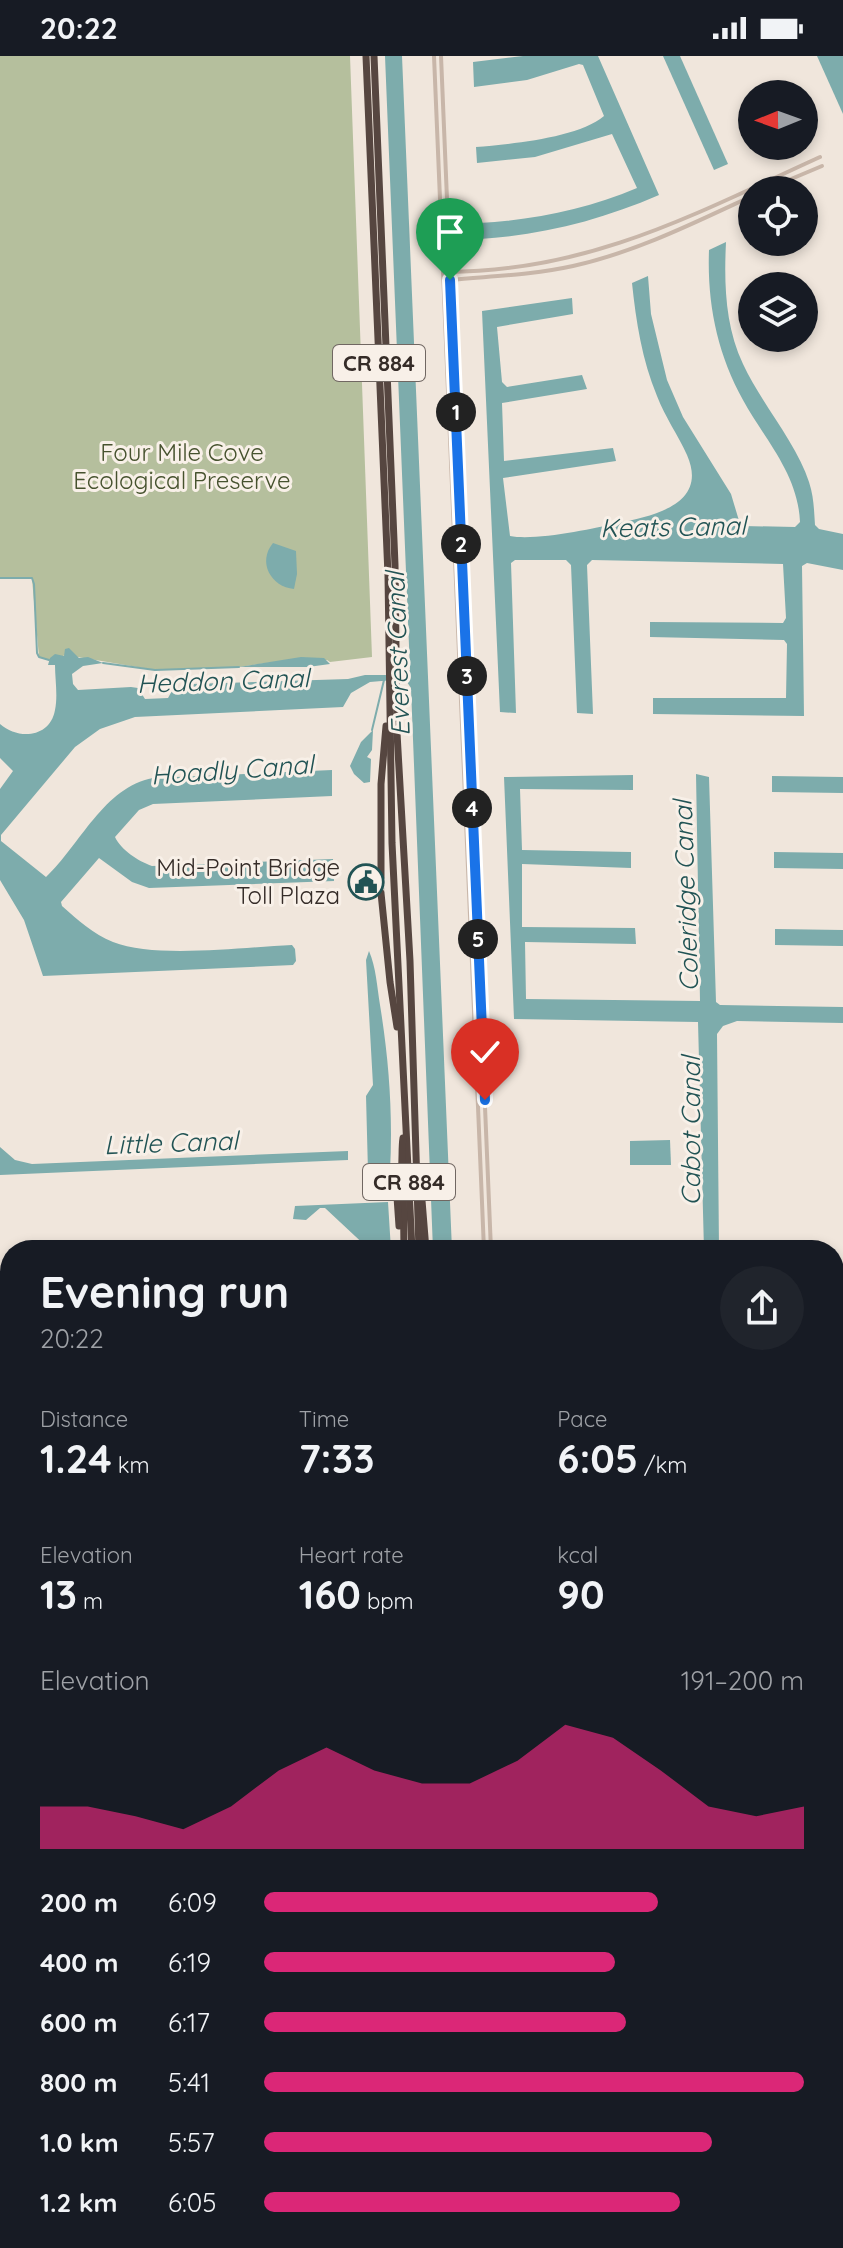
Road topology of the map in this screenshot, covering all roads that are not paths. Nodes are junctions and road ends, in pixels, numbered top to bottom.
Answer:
1 (366, 56) edge
2 (374, 56) edge
3 (434, 56) edge
4 (441, 56) edge
5 (820, 157) dead end
6 (822, 166) dead end
7 (798, 176) edge
8 (738, 202) edge
9 (446, 272) junction
10 (447, 280) junction
11 (450, 439) junction
12 (457, 439) junction
13 (464, 600) junction
14 (456, 601) junction
15 (393, 671) junction
16 (393, 684) junction
17 (381, 877) tunnel mouth
18 (381, 893) tunnel mouth
19 (477, 922) junction
20 (470, 923) junction
21 (476, 1063) junction
22 (483, 1063) junction
23 (403, 1073) junction
24 (478, 1109) junction
25 (485, 1109) junction
26 (405, 1115) junction
27 (403, 1136) junction
28 (415, 1137) junction
29 (481, 1175) junction
30 (488, 1175) junction
31 (401, 1240) edge
32 (402, 1240) edge
33 (411, 1240) edge
34 (419, 1240) edge
35 (425, 1240) edge
36 (484, 1240) edge
37 (491, 1240) edge

1 - 15 highway, CR 884
2 - 15 highway, CR 884
3 - 9 street
4 - 9 street
5 - 9 street
6 - 7 street
8 - 10 street
9 - 10 street
10 - 11 street
10 - 12 street
11 - 12 street
11 - 14 street
12 - 13 street
13 - 14 street
13 - 19 street
14 - 20 street
15 - 16 highway, CR 884
16 - 17 highway, CR 884
16 - 23 highway
16 - 28 highway, CR 884
18 - 23 highway, CR 884
19 - 20 street
19 - 22 street
20 - 21 street
21 - 22 street
21 - 24 street
22 - 25 street
23 - 26 highway, CR 884
24 - 25 street
24 - 29 street
25 - 30 street
26 - 27 highway
26 - 33 highway, CR 884
27 - 31 highway
27 - 32 highway
28 - 34 highway, CR 884
28 - 35 highway
29 - 30 street
29 - 36 street
30 - 37 street

